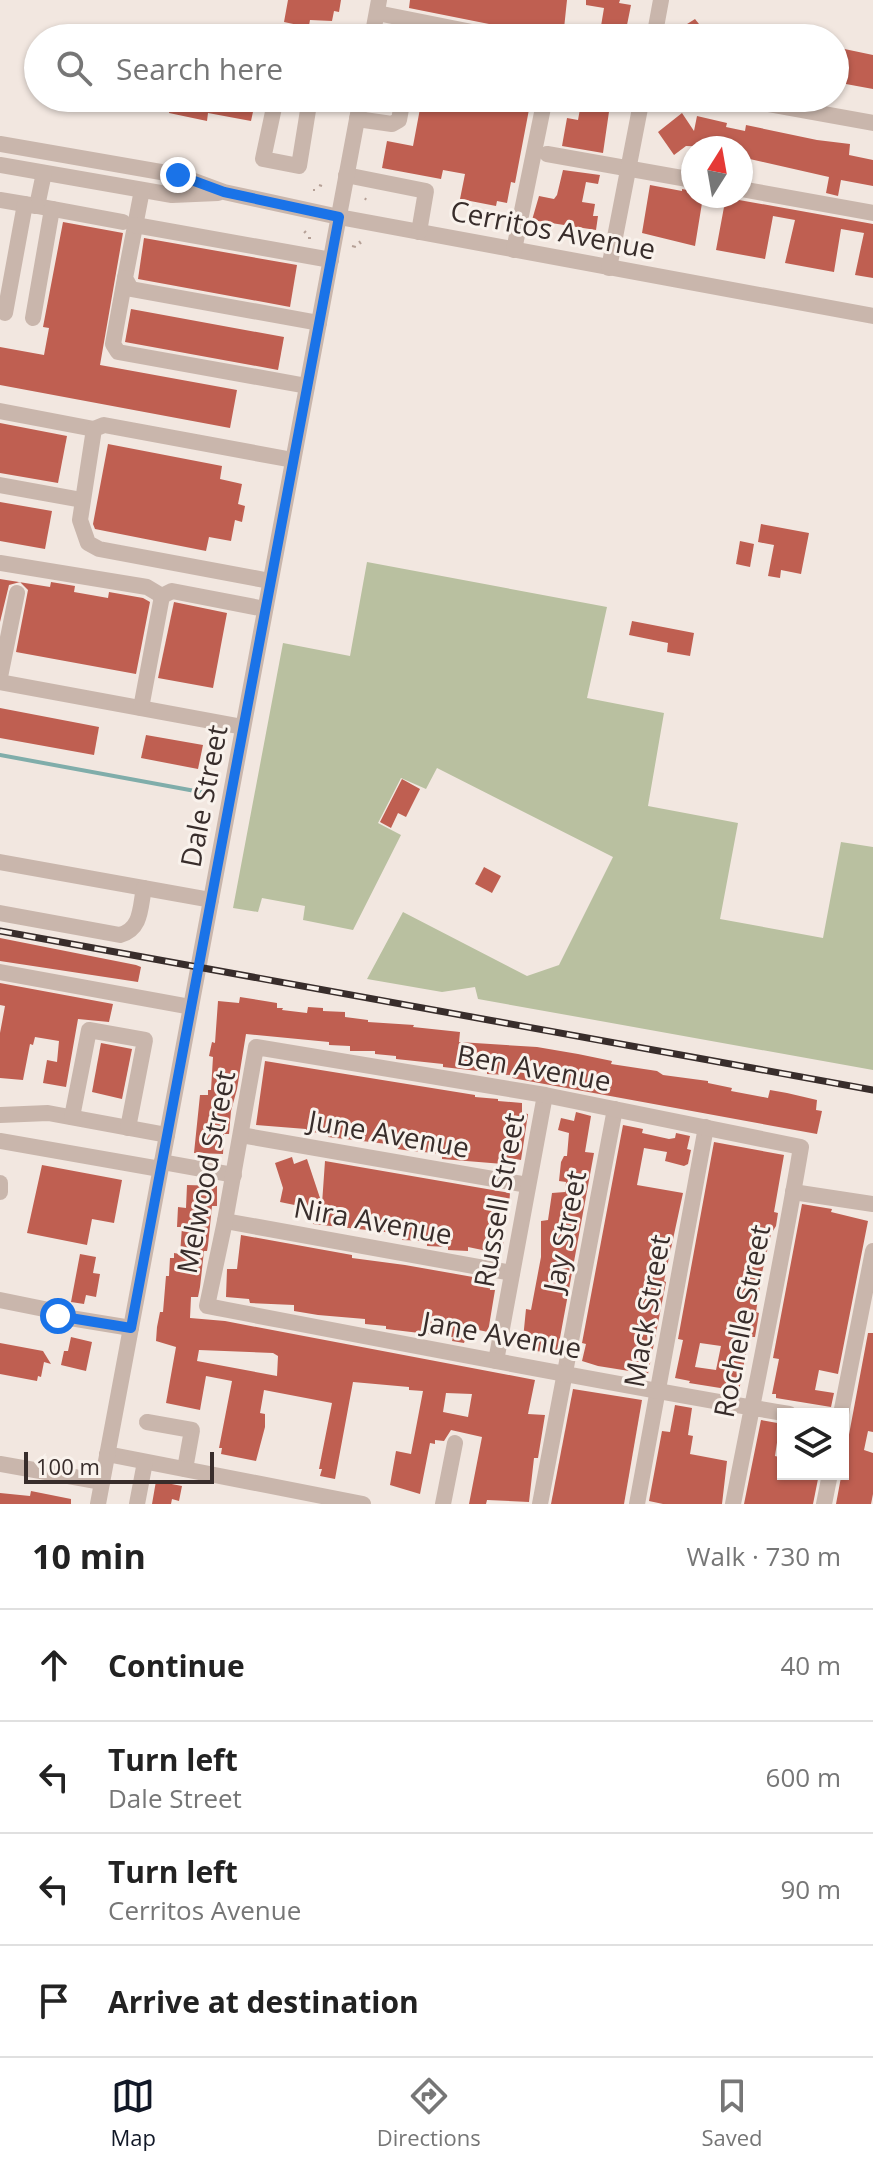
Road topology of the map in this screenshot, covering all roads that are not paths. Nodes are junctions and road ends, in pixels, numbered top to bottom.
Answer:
1 (661, 0) edge
2 (378, 7) edge
3 (446, 24) edge
4 (657, 24) edge
5 (273, 112) edge
6 (308, 112) edge
7 (358, 112) edge
8 (400, 112) edge
9 (542, 112) edge
10 (639, 112) edge
11 (812, 112) edge
12 (357, 119) junction
13 (873, 123) edge
14 (0, 144) edge
15 (547, 154) dead end
16 (0, 165) edge
17 (628, 169) junction
18 (44, 173) junction
19 (346, 175) junction
20 (681, 178) edge
21 (142, 190) junction
22 (753, 191) edge
23 (224, 192) junction
24 (0, 200) edge
25 (38, 207) junction
26 (873, 213) edge
27 (339, 217) junction
28 (129, 223) junction
29 (419, 232) junction
30 (514, 250) junction
31 (331, 260) junction
32 (609, 268) junction
33 (125, 278) junction
34 (5, 313) dead end
35 (873, 316) edge
36 (33, 318) dead end
37 (319, 323) junction
38 (307, 386) junction
39 (0, 411) edge
40 (94, 429) junction
41 (293, 460) junction
42 (0, 485) edge
43 (82, 500) junction
44 (0, 563) edge
45 (270, 581) junction
46 (17, 593) dead end
47 (162, 596) junction
48 (265, 609) junction
49 (0, 680) edge
50 (141, 708) junction
51 (243, 727) junction
52 (0, 862) edge
53 (144, 888) junction
54 (211, 900) junction
55 (0, 913) edge
56 (0, 972) edge
57 (191, 1007) junction
58 (256, 1047) joint
59 (545, 1095) junction
60 (615, 1109) junction
61 (0, 1116) edge
62 (72, 1117) junction
63 (706, 1127) junction
64 (128, 1128) junction
65 (167, 1135) junction
66 (241, 1135) junction
67 (0, 1140) edge
68 (801, 1147) joint
69 (161, 1166) junction
70 (234, 1175) junction
71 (0, 1183) edge
72 (528, 1185) junction
73 (0, 1192) edge
74 (793, 1192) junction
75 (873, 1204) edge
76 (225, 1221) junction
77 (873, 1251) edge
78 (512, 1273) junction
79 (0, 1300) edge
80 (207, 1306) joint
81 (131, 1328) junction
82 (496, 1361) junction
83 (565, 1373) junction
84 (660, 1390) junction
85 (751, 1408) junction
86 (842, 1408) edge
87 (777, 1412) edge
88 (147, 1422) dead end
89 (455, 1443) dead end
90 (107, 1454) junction
91 (145, 1462) junction
92 (0, 1464) edge
93 (185, 1469) junction
94 (829, 1480) edge
95 (102, 1482) junction
96 (98, 1504) edge
97 (137, 1504) edge
98 (363, 1504) edge
99 (443, 1504) edge
100 (540, 1504) edge
101 (637, 1504) edge
102 (733, 1504) edge
103 (824, 1504) edge

1 - 4 street
2 - 3 street
5 - 6 street
7 - 12 street, Dale Street
8 - 12 street
9 - 30 street
10 - 17 street
11 - 13 street
12 - 19 street, Dale Street
14 - 23 street, Cerritos Avenue
15 - 17 street
16 - 18 street, Cerritos Avenue
17 - 20 street
17 - 32 street
18 - 21 street, Cerritos Avenue
18 - 25 street
19 - 27 street, Dale Street
19 - 29 street
21 - 23 street, Cerritos Avenue
21 - 28 street
22 - 26 street
23 - 27 street, Cerritos Avenue
24 - 25 street
25 - 28 street
25 - 34 street
25 - 36 street
27 - 29 street, Cerritos Avenue
27 - 31 street, Dale Street
28 - 31 street
28 - 33 street
29 - 30 street, Cerritos Avenue
30 - 32 street, Cerritos Avenue
31 - 37 street, Dale Street
32 - 35 street, Cerritos Avenue
33 - 37 street
33 - 38 street
37 - 38 street, Dale Street
38 - 41 street, Dale Street
39 - 40 street
40 - 41 street
40 - 43 street
41 - 45 street, Dale Street
42 - 43 street
43 - 45 street
44 - 47 street
45 - 48 street, Dale Street
46 - 49 street
47 - 48 street
47 - 50 street
48 - 51 street, Dale Street
49 - 50 street
50 - 51 street
51 - 54 street, Dale Street
52 - 53 street
53 - 54 street
53 - 55 street
54 - 57 street, Dale Street
56 - 57 street
57 - 65 street, Dale Street
58 - 59 street, Ben Avenue
58 - 66 street, Melwood Street
59 - 60 street, Ben Avenue
59 - 72 street, Russell Street
60 - 63 street, Ben Avenue
60 - 83 street, Jay Street
61 - 62 street
61 - 67 street
62 - 64 street
62 - 64 street
63 - 68 street, Ben Avenue
63 - 84 street, Mack Street
64 - 65 street
65 - 69 street, Dale Street
66 - 70 street, Melwood Street
66 - 72 street, June Avenue
67 - 69 street
68 - 74 street, Rochelle Street
69 - 70 street
69 - 81 street, Dale Street
70 - 76 street, Melwood Street
71 - 73 street
72 - 78 street, Russell Street
74 - 75 street
74 - 85 street, Rochelle Street
76 - 78 street, Nira Avenue
76 - 80 street, Melwood Street
77 - 86 street
78 - 82 street, Russell Street
79 - 81 street
80 - 82 street, Jane Avenue
81 - 90 street, Dale Street
82 - 83 street, Jane Avenue
83 - 84 street, Jane Avenue
83 - 100 street, Jay Street
84 - 85 street, Jane Avenue
84 - 101 street, Mack Street
85 - 87 street, Jane Avenue
85 - 102 street, Rochelle Street
88 - 93 street
89 - 99 street
90 - 91 street
90 - 95 street, Dale Street
91 - 93 street
91 - 97 street
92 - 95 street
93 - 98 street
94 - 103 street
95 - 96 street, Dale Street

